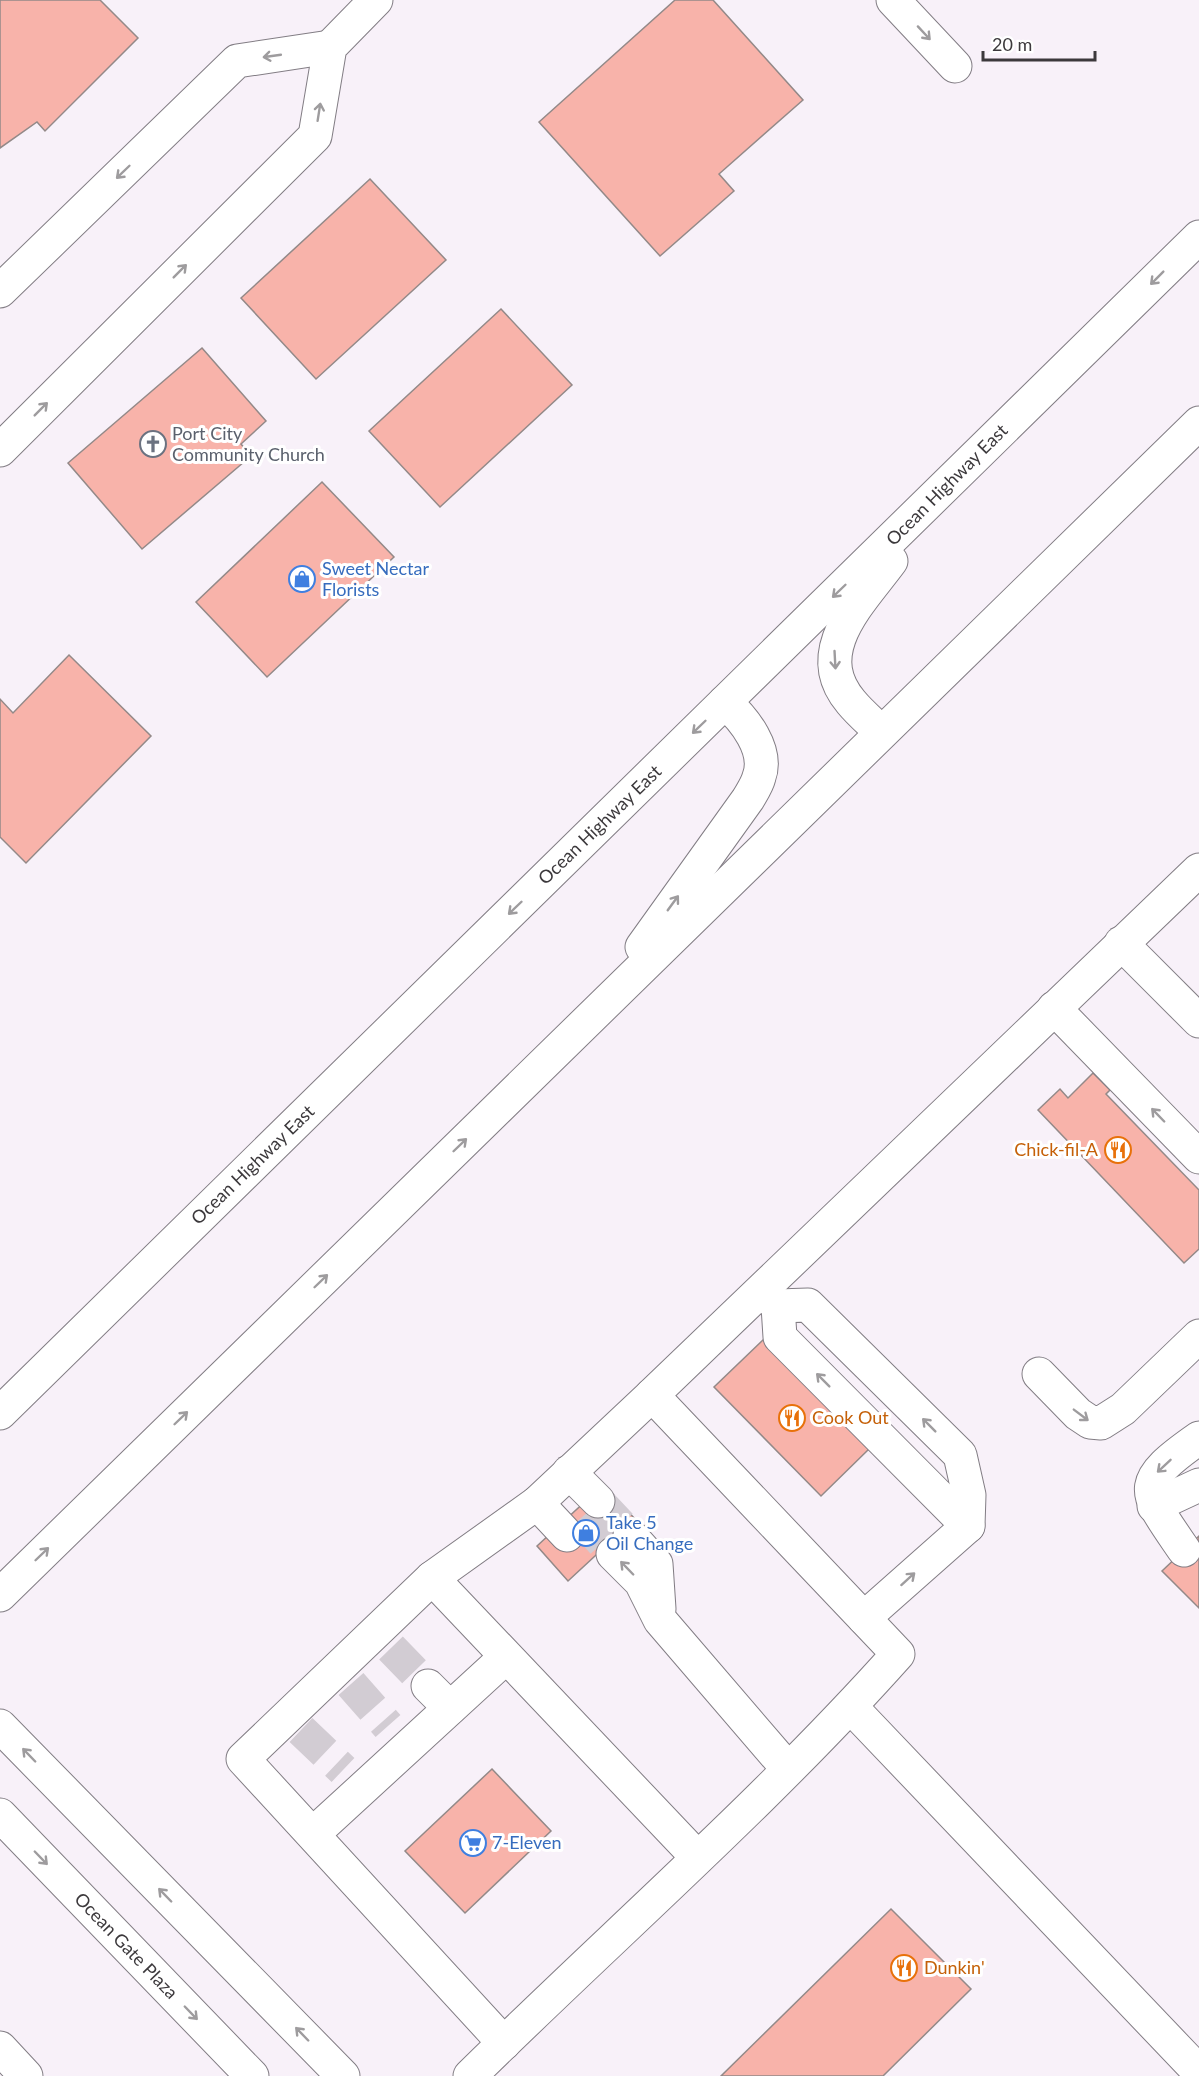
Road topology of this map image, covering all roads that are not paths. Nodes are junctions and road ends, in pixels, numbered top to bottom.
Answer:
1 (376, 0) edge
2 (893, 0) edge
3 (330, 47) junction
4 (955, 66) dead end
5 (1199, 237) edge
6 (0, 291) edge
7 (1199, 423) edge
8 (0, 450) edge
9 (943, 489) junction
10 (725, 702) junction
11 (881, 732) junction
12 (1199, 870) edge
13 (1121, 943) junction
14 (1054, 1008) junction
15 (590, 1019) junction
16 (1199, 1021) edge
17 (1199, 1157) edge
18 (770, 1298) junction
19 (102, 1312) junction
20 (1199, 1336) edge
21 (1039, 1374) dead end
22 (651, 1395) junction
23 (0, 1413) edge
24 (0, 1438) edge
25 (1199, 1438) edge
26 (1199, 1485) edge
27 (553, 1487) junction
28 (1154, 1506) junction
29 (968, 1526) junction
30 (1184, 1550) dead end
31 (614, 1552) tunnel mouth
32 (432, 1578) junction
33 (0, 1595) edge
34 (864, 1618) junction
35 (506, 1657) junction
36 (851, 1707) junction
37 (0, 1726) edge
38 (788, 1769) junction
39 (0, 1815) edge
40 (313, 1834) junction
41 (698, 1858) junction
42 (504, 2043) junction
43 (0, 2048) edge
44 (1199, 2072) edge
45 (26, 2076) edge
46 (252, 2076) edge
47 (343, 2076) edge
48 (471, 2076) edge

1 - 3 main road
2 -> 4 main road
3 -> 6 main road
8 -> 3 main road
5 -> 9 main road, Ocean Highway East
7 - 11 main road
9 -> 10 main road, Ocean Highway East
9 -> 11 main road
15 -> 10 main road
10 -> 19 main road, Ocean Highway East
11 - 15 main road
12 - 13 main road
13 - 14 main road
13 - 16 main road
17 -> 14 main road
14 - 18 main road
33 -> 15 main road
18 - 22 main road
29 -> 18 main road
29 -> 18 main road
19 - 23 main road, Ocean Highway East
19 - 24 main road
21 -> 20 main road
22 - 27 main road
22 - 34 main road
25 -> 28 main road
26 - 28 main road
27 - 27 main road
27 - 32 main road
28 - 30 main road
34 -> 29 main road
38 -> 31 main road
32 - 35 main road
32 - 40 main road
34 - 36 main road
35 - 40 main road
35 - 41 main road
36 - 38 main road
36 - 44 main road
47 -> 37 main road
38 - 41 main road
39 -> 46 main road, Ocean Gate Plaza
40 - 42 main road
41 - 42 main road
42 - 48 main road
43 - 45 main road

